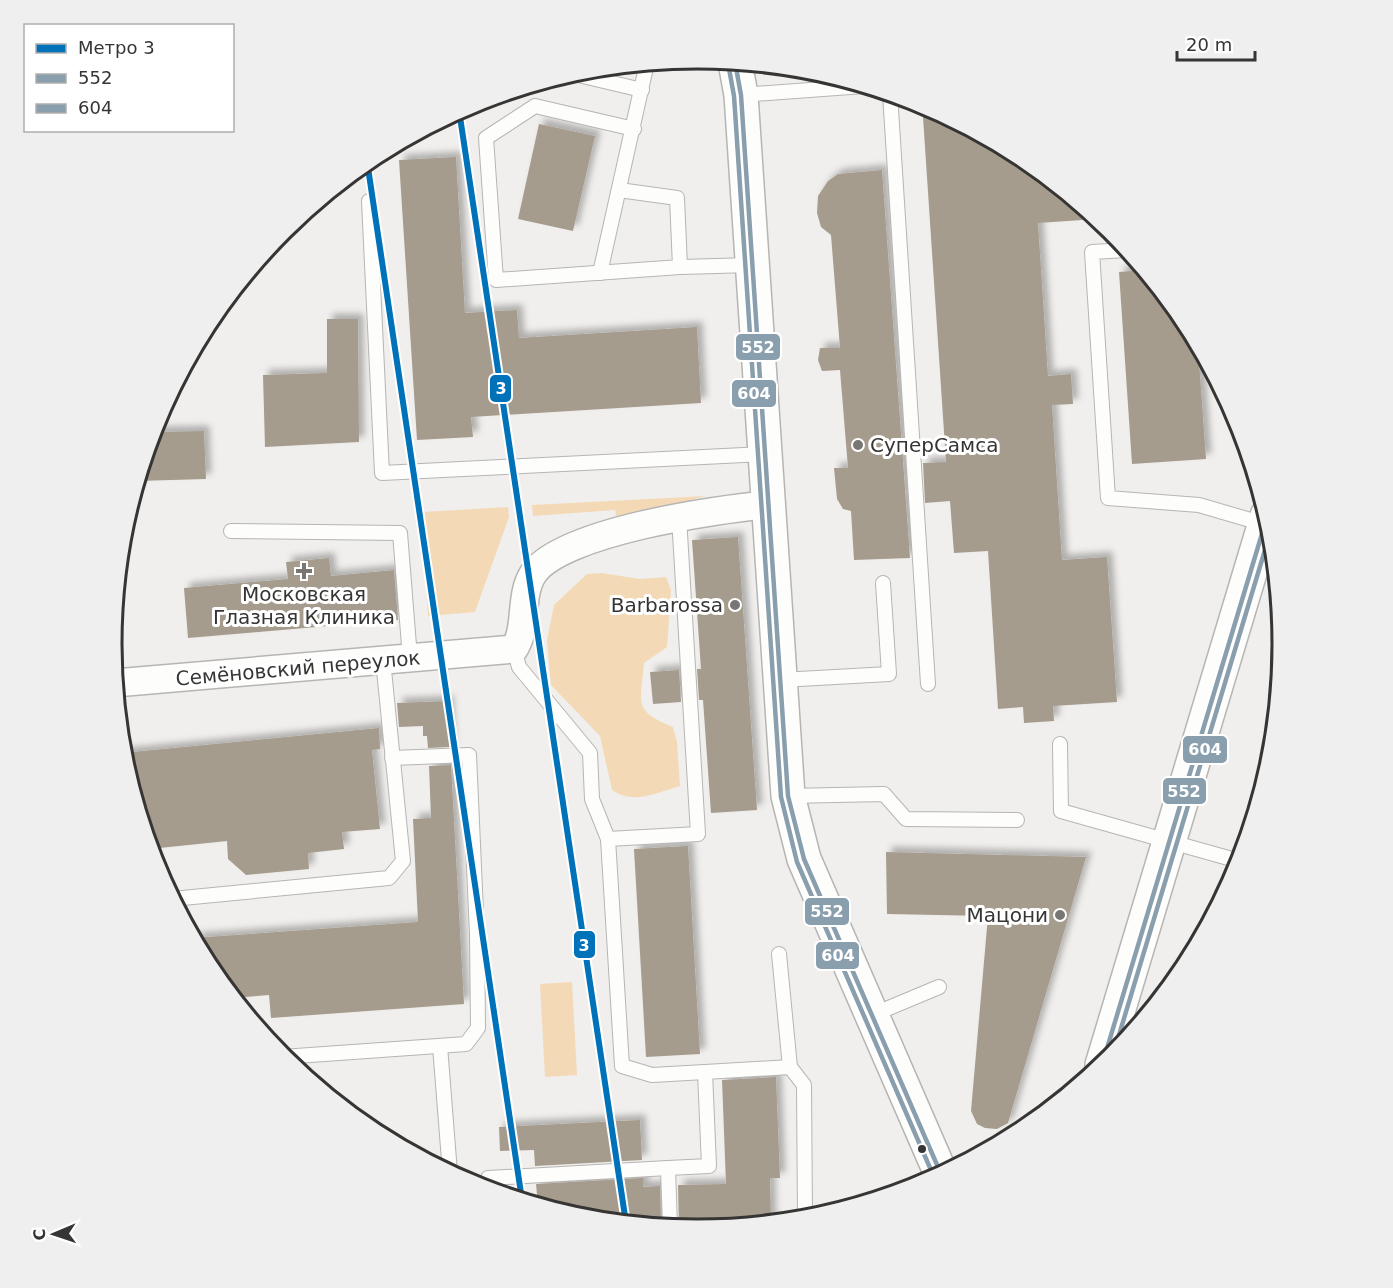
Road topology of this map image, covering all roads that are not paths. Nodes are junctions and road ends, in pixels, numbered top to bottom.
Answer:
1 (737, 70) edge
2 (645, 71) edge
3 (593, 78) edge
4 (840, 88) edge
5 (642, 90) junction
6 (741, 95) junction
7 (891, 103) edge
8 (634, 129) junction
9 (619, 190) junction
10 (369, 201) dead end
11 (1116, 251) edge
12 (752, 265) junction
13 (680, 267) junction
14 (600, 273) junction
15 (764, 454) junction
16 (767, 505) junction
17 (679, 517) junction
18 (1257, 518) edge
19 (231, 531) dead end
20 (1261, 535) edge
21 (883, 583) dead end
22 (514, 649) junction
23 (410, 658) junction
24 (383, 660) junction
25 (778, 680) junction
26 (123, 682) edge
27 (928, 684) dead end
28 (1060, 744) dead end
29 (393, 758) junction
30 (788, 796) junction
31 (1017, 820) dead end
32 (608, 839) junction
33 (1170, 840) junction
34 (1230, 858) edge
35 (181, 898) edge
36 (778, 954) dead end
37 (939, 987) dead end
38 (872, 1015) junction
39 (440, 1046) junction
40 (1108, 1046) edge
41 (296, 1057) edge
42 (790, 1067) junction
43 (705, 1072) junction
44 (449, 1163) edge
45 (938, 1166) edge
46 (668, 1168) junction
47 (488, 1179) edge
48 (805, 1209) edge
49 (670, 1218) edge

1 - 6 street
2 - 5 lane
3 - 5 lane
4 - 6 lane
5 - 8 lane
6 - 12 street
7 - 27 lane
8 - 9 lane
8 - 14 lane
9 - 13 lane
9 - 14 lane
10 - 15 lane
11 - 18 lane
12 - 13 lane
12 - 15 street
13 - 14 lane
15 - 16 street
16 - 17 street
16 - 25 street
17 - 22 street
17 - 32 lane
19 - 23 lane
20 - 33 street
21 - 25 lane
22 - 23 street, Семёновский переулок
22 - 32 lane
23 - 24 street, Семёновский переулок
24 - 26 street, Семёновский переулок
24 - 29 lane
25 - 30 street
28 - 33 lane
29 - 35 lane
29 - 39 lane
30 - 31 lane
30 - 38 street
32 - 43 lane
33 - 34 lane
33 - 40 street
36 - 42 lane
37 - 38 lane
38 - 45 street
39 - 41 lane
39 - 44 lane
42 - 43 lane
42 - 48 lane
43 - 46 lane
46 - 47 lane
46 - 49 lane

